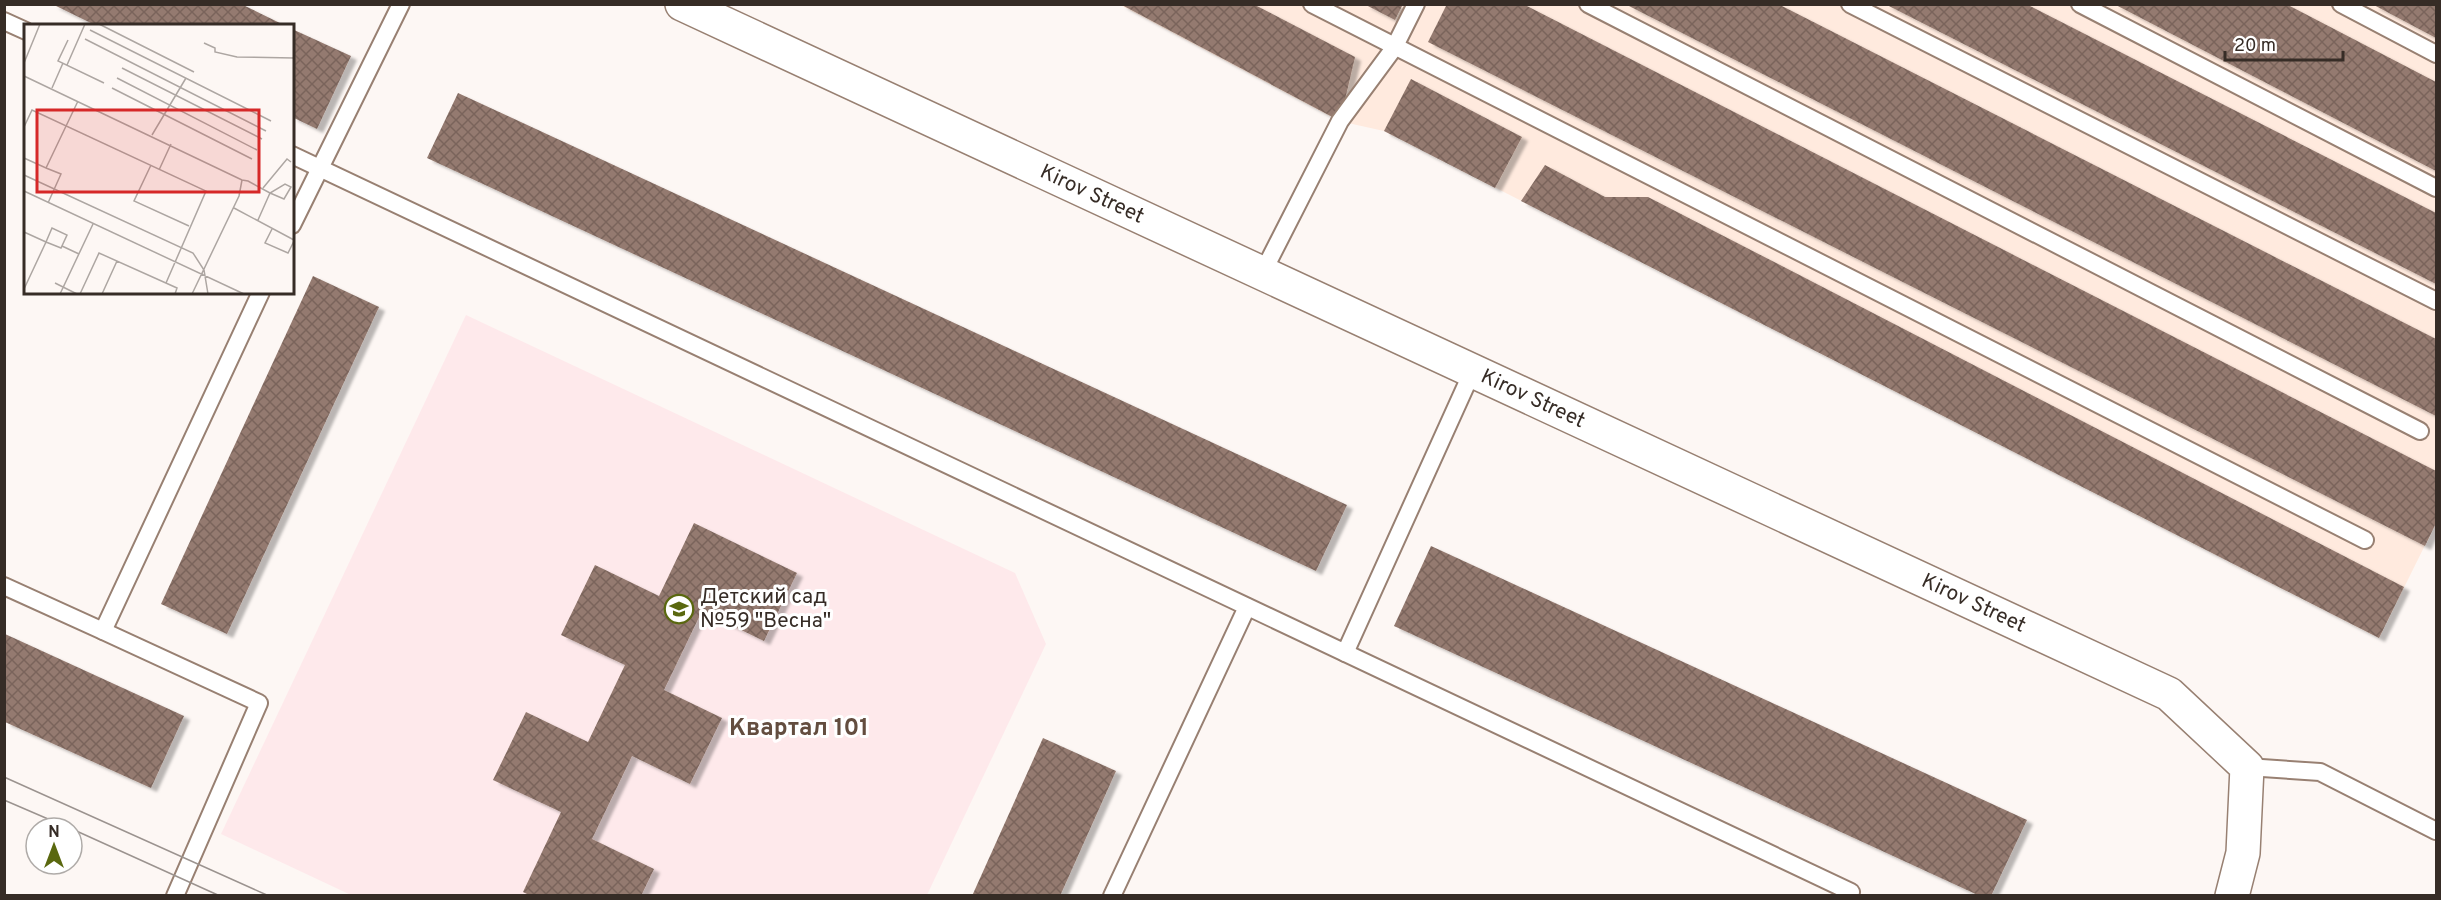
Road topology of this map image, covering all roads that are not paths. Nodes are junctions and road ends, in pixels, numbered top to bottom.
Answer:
1 (401, 4) edge
2 (682, 4) edge
3 (1312, 4) edge
4 (1416, 4) edge
5 (1588, 4) edge
6 (1850, 4) edge
7 (2080, 4) edge
8 (2341, 4) edge
9 (4, 21) edge
10 (24, 30) edge
11 (1394, 48) junction
12 (2436, 54) edge
13 (294, 156) edge
14 (322, 169) junction
15 (2436, 188) edge
16 (294, 221) edge
17 (1262, 274) junction
18 (260, 294) edge
19 (2436, 301) edge
20 (1473, 370) junction
21 (2420, 431) dead end
22 (2365, 540) dead end
23 (4, 586) edge
24 (1247, 607) junction
25 (103, 631) junction
26 (1345, 653) junction
27 (2247, 767) junction
28 (2436, 831) edge
29 (175, 896) edge
30 (1112, 896) edge
31 (1849, 896) edge
32 (2232, 896) edge

1 - 14 lane
2 - 17 street, Kirov Street
3 - 11 lane
4 - 11 lane
5 - 21 lane
6 - 19 lane
7 - 15 lane
8 - 12 lane
9 - 10 lane
11 - 17 lane
11 - 22 lane
13 - 14 lane
14 - 16 lane
14 - 24 lane
17 - 20 street, Kirov Street
18 - 25 lane
20 - 26 lane
20 - 27 street, Kirov Street
23 - 25 lane
24 - 26 lane
24 - 30 lane
25 - 29 lane
26 - 31 lane
27 - 28 lane
27 - 32 street

